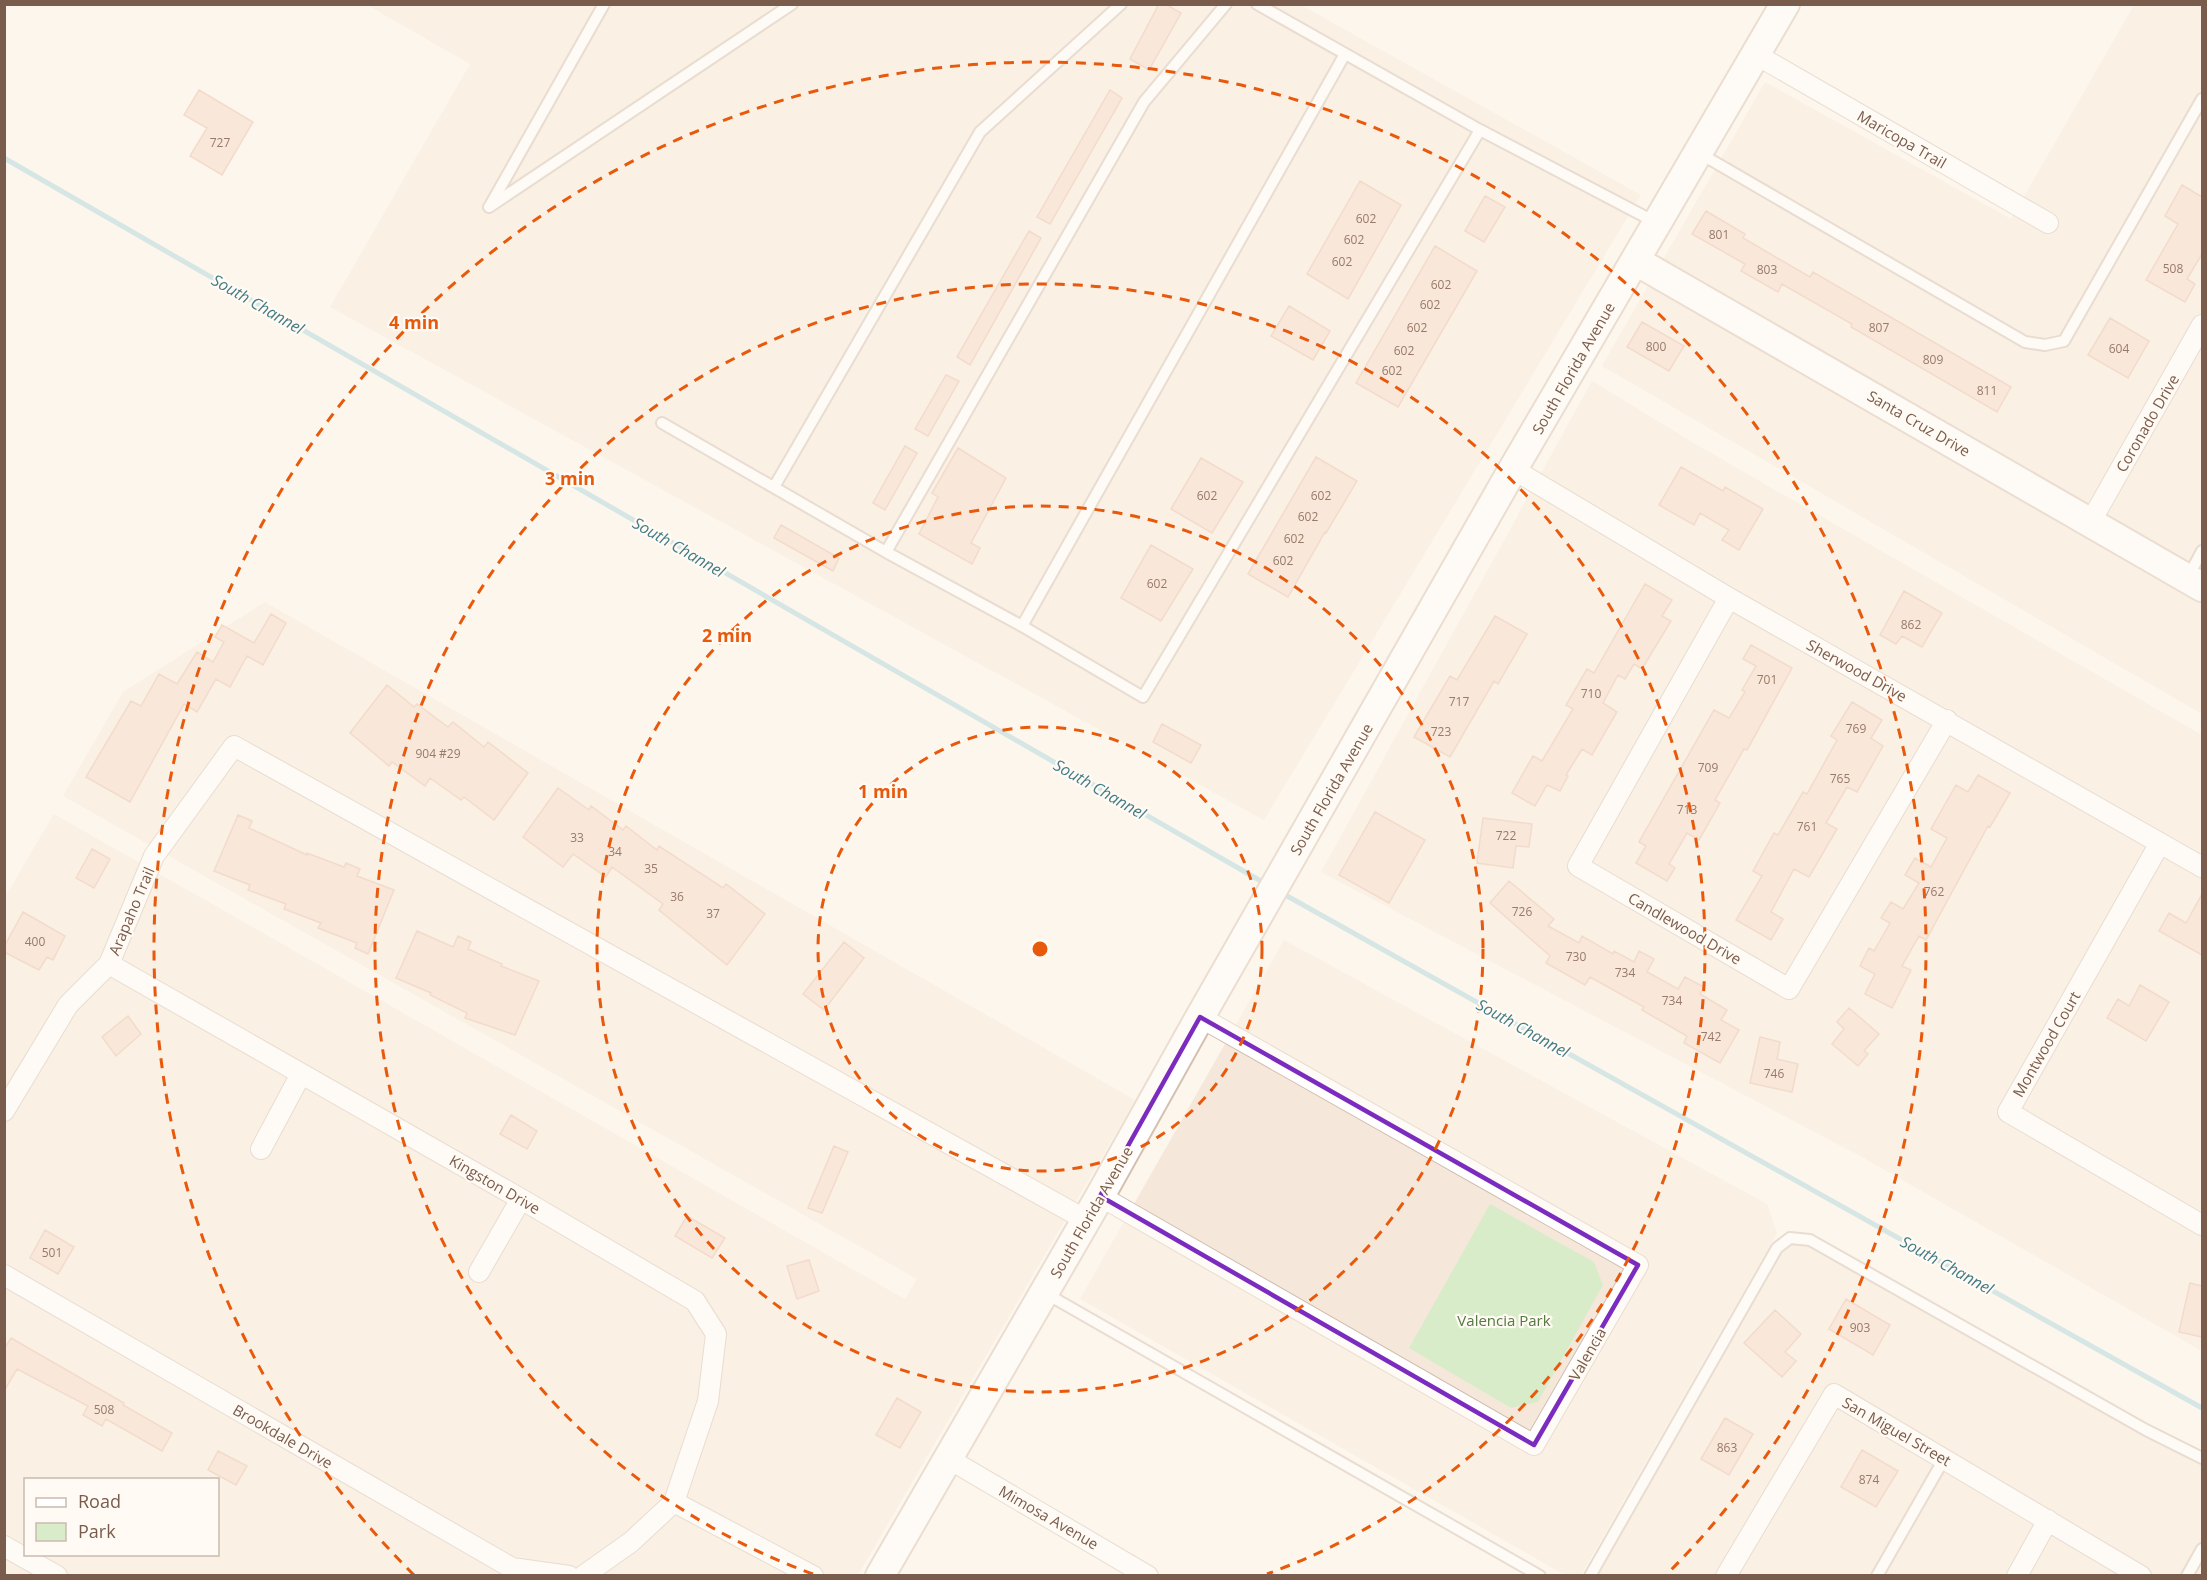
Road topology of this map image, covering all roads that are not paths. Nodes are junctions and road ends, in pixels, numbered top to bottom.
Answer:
1 (604, 4) edge
2 (792, 4) edge
3 (1122, 4) edge
4 (1227, 4) edge
5 (1257, 4) edge
6 (1785, 4) edge
7 (1345, 54) junction
8 (1755, 54) junction
9 (2202, 99) edge
10 (1480, 130) junction
11 (1698, 153) junction
12 (1657, 223) junction
13 (2048, 223) dead end
14 (1636, 261) junction
15 (2202, 325) edge
16 (662, 423) dead end
17 (1514, 469) junction
18 (774, 487) junction
19 (2091, 521) junction
20 (2202, 551) edge
21 (886, 552) junction
22 (2195, 582) edge
23 (1729, 598) junction
24 (1022, 626) junction
25 (1947, 720) junction
26 (2160, 843) junction
27 (2202, 867) edge
28 (109, 964) junction
29 (1200, 1017) junction
30 (301, 1074) junction
31 (4, 1111) edge
32 (261, 1149) dead end
33 (1100, 1196) junction
34 (521, 1199) junction
35 (1086, 1221) junction
36 (2202, 1225) edge
37 (479, 1272) dead end
38 (4, 1275) edge
39 (1044, 1293) junction
40 (2202, 1458) edge
41 (949, 1459) junction
42 (1944, 1459) junction
43 (674, 1502) junction
44 (2048, 1520) junction
45 (4, 1546) edge
46 (2202, 1549) edge
47 (886, 1571) edge
48 (57, 1575) edge
49 (569, 1575) edge
50 (583, 1575) edge
51 (813, 1575) edge
52 (1148, 1575) edge
53 (1540, 1575) edge
54 (1590, 1575) edge
55 (1726, 1575) edge
56 (1877, 1575) edge
57 (2016, 1575) edge
58 (2141, 1575) edge
59 (2187, 1575) edge

1 - 2 lane
3 - 18 lane
4 - 21 lane
5 - 7 lane
6 - 8 main road, South Florida Avenue
7 - 10 lane
7 - 24 lane
8 - 11 main road, South Florida Avenue
8 - 13 street, Maricopa Trail
9 - 11 lane
10 - 12 lane
10 - 24 lane
11 - 12 main road, South Florida Avenue
12 - 14 main road, South Florida Avenue
14 - 17 main road, South Florida Avenue
14 - 19 main road, Santa Cruz Drive
15 - 19 street, Coronado Drive
16 - 18 lane
17 - 23 street, Sherwood Drive
17 - 29 main road, South Florida Avenue
18 - 21 lane
19 - 22 main road, Santa Cruz Drive
20 - 22 lane
21 - 24 lane
23 - 25 street, Sherwood Drive
23 - 25 street, Candlewood Drive
25 - 26 street, Sherwood Drive
26 - 27 street, Sherwood Drive
26 - 36 street, Montwood Court
28 - 30 street, Kingston Drive
28 - 31 street, Arapaho Trail
28 - 35 street, Arapaho Trail
29 - 33 main road, South Florida Avenue
29 - 33 street, Valencia
30 - 32 street
30 - 34 street, Kingston Drive
33 - 35 main road, South Florida Avenue
34 - 37 street
34 - 43 street, Kingston Drive
35 - 39 main road, South Florida Avenue
38 - 49 street, Brookdale Drive
39 - 41 main road, South Florida Avenue
39 - 53 lane
40 - 54 lane
41 - 47 main road, South Florida Avenue
41 - 52 street, Mimosa Avenue
42 - 44 street, San Miguel Street
42 - 55 street, San Miguel Street
42 - 56 lane
43 - 50 street
43 - 51 street
44 - 57 street
44 - 58 street, San Miguel Street
45 - 48 street
46 - 59 lane

